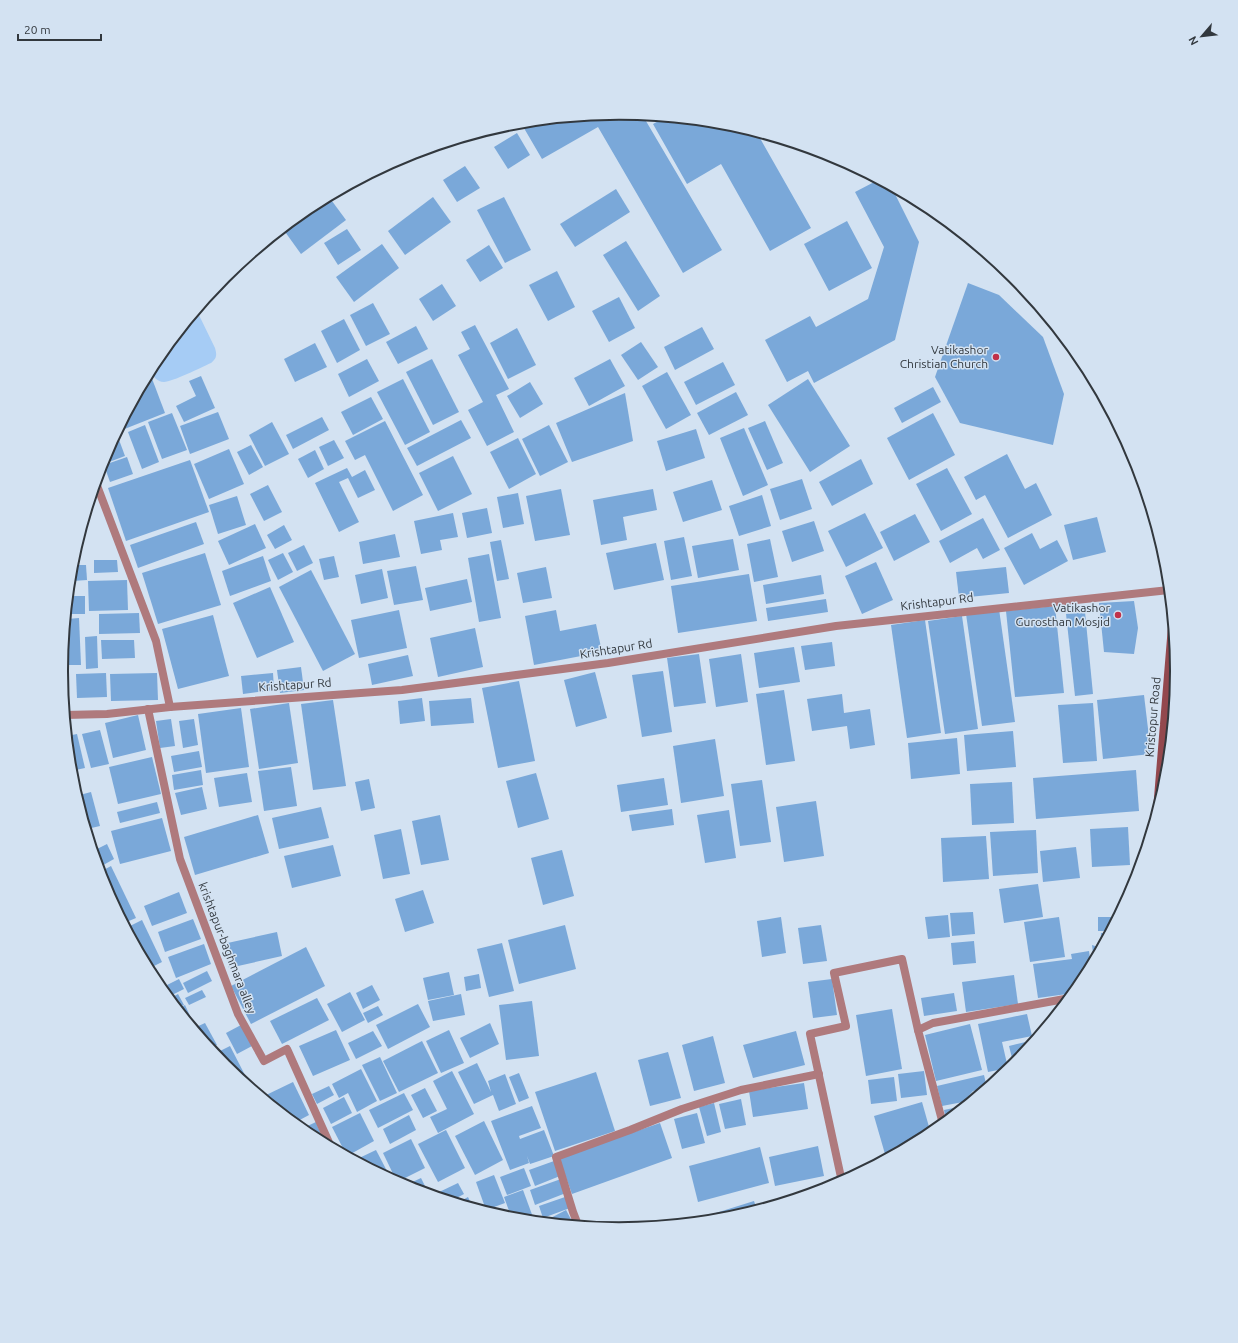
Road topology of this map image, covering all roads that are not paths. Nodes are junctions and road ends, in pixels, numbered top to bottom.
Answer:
1 (99, 490) edge
2 (1163, 591) edge
3 (1170, 656) edge
4 (170, 707) junction
5 (148, 709) junction
6 (70, 714) edge
7 (1160, 773) edge
8 (1061, 1000) edge
9 (918, 1030) junction
10 (819, 1074) junction
11 (941, 1118) edge
12 (327, 1139) edge
13 (841, 1176) edge
14 (576, 1220) edge

1 - 4 street
2 - 4 street, Krishtapur Rd
3 - 7 main road, Kristopur Road
4 - 5 street, Krishtapur Rd
5 - 6 street, Krishtapur Rd
5 - 12 street, krishtapur-baghmara alley
8 - 9 street
9 - 10 street
9 - 11 street
10 - 13 street
10 - 14 street

